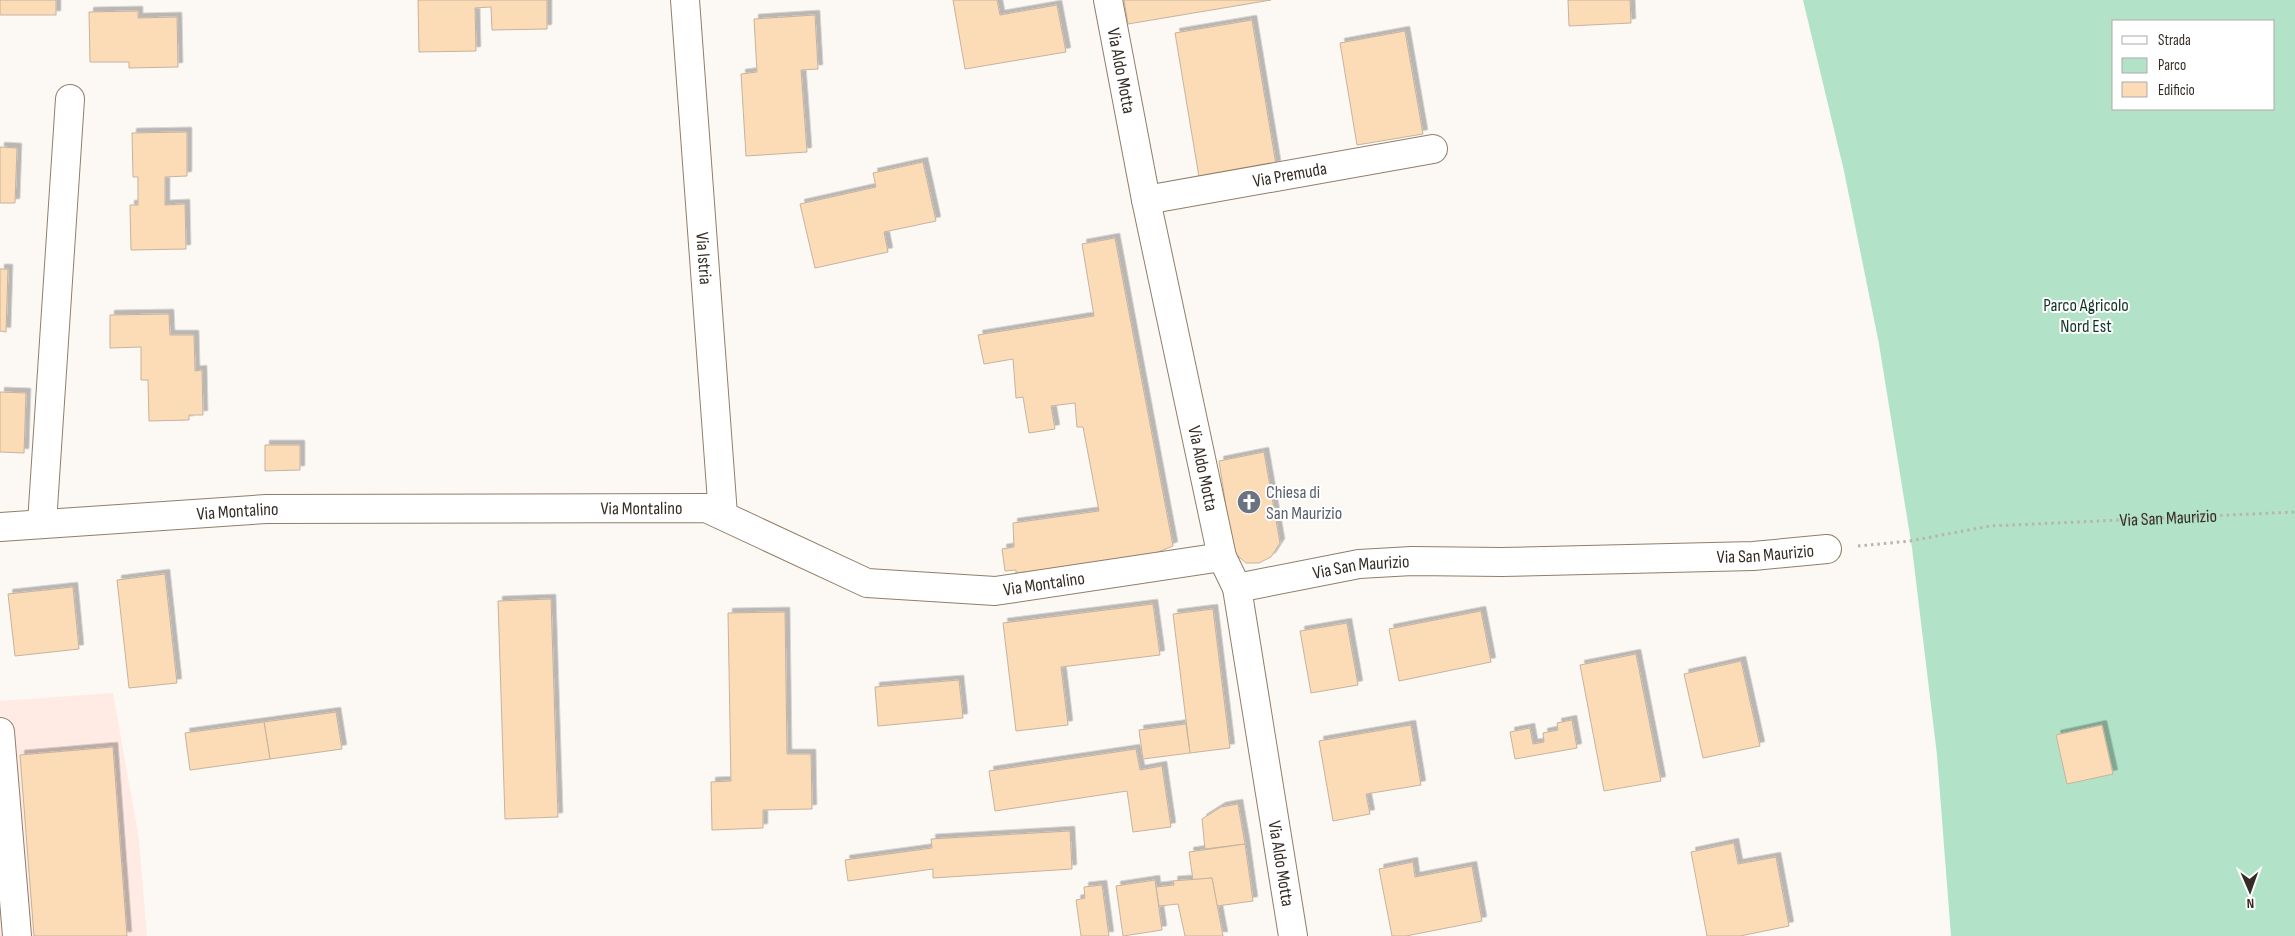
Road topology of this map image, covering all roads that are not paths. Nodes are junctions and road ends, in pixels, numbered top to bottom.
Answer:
1 (684, 0) edge
2 (1108, 0) edge
3 (70, 99) dead end
4 (1433, 149) dead end
5 (1146, 200) junction
6 (723, 515) junction
7 (42, 523) junction
8 (0, 527) edge
9 (1827, 549) road end
10 (1222, 557) junction
11 (1237, 588) junction
12 (0, 732) edge
13 (17, 936) edge
14 (1293, 936) edge

1 - 6 street, Via Istria
2 - 5 street, Via Aldo Motta
3 - 7 street
4 - 5 street, Via Premuda
5 - 10 street, Via Aldo Motta
6 - 7 street, Via Montalino
6 - 10 street, Via Montalino
7 - 8 street, Via Montalino
9 - 11 street, Via San Maurizio
10 - 11 street, Via Aldo Motta
11 - 14 street, Via Aldo Motta
12 - 13 street

